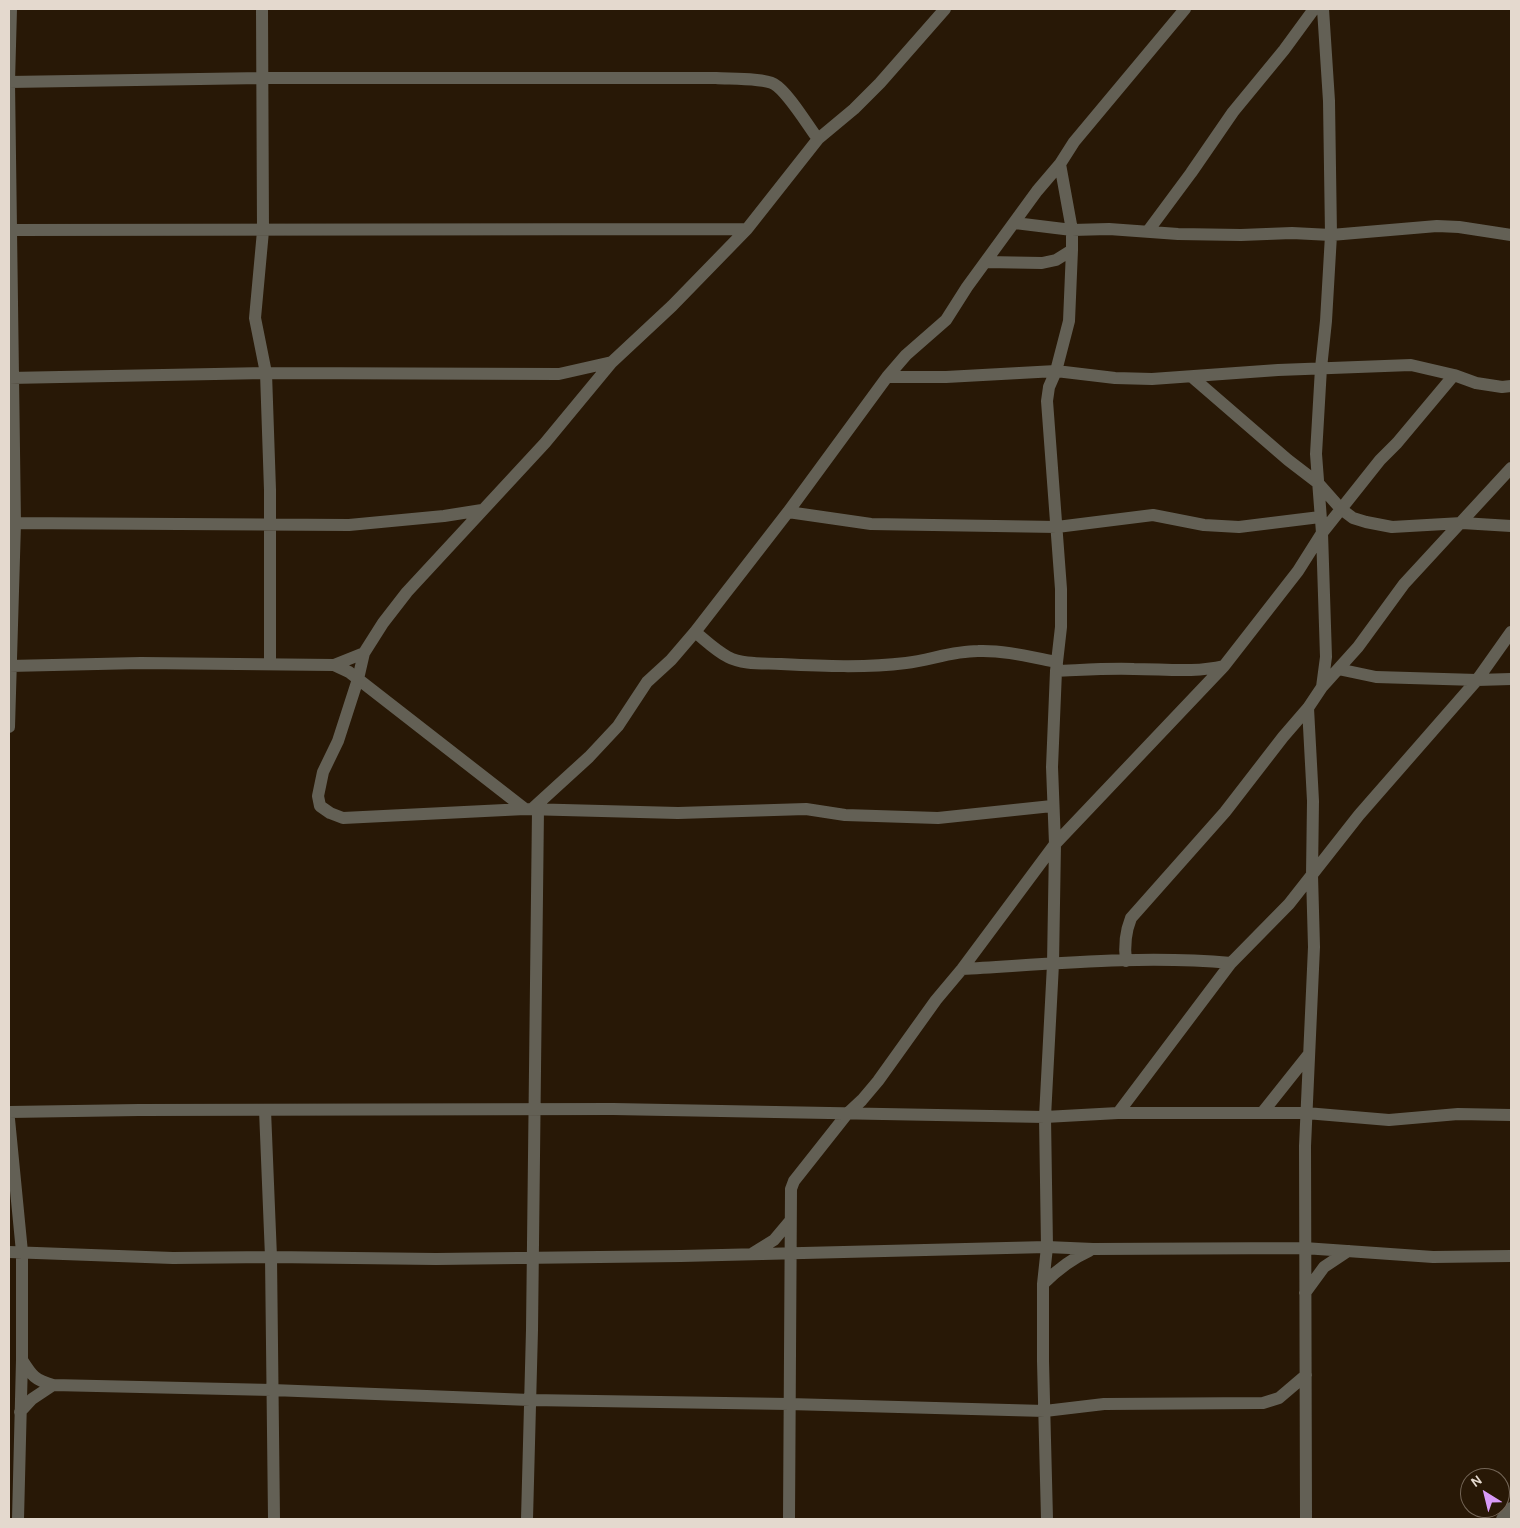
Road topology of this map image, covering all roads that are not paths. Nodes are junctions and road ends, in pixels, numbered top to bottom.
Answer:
1 (11, 9) edge
2 (262, 9) edge
3 (945, 9) edge
4 (1185, 9) edge
5 (1314, 9) edge
6 (1323, 9) edge
7 (263, 78) junction
8 (9, 82) edge
9 (818, 139) junction
10 (1060, 164) junction
11 (1015, 223) junction
12 (747, 229) junction
13 (9, 230) edge
14 (1072, 230) junction
15 (263, 231) junction
16 (1148, 231) junction
17 (1331, 235) junction
18 (1511, 235) edge
19 (1072, 250) junction
20 (986, 262) junction
21 (612, 362) junction
22 (1321, 368) junction
23 (1056, 370) junction
24 (266, 373) junction
25 (1454, 375) junction
26 (887, 377) junction
27 (1192, 377) junction
28 (11, 378) edge
29 (1511, 386) edge
30 (1511, 468) edge
31 (1318, 483) junction
32 (1341, 509) junction
33 (482, 510) junction
34 (788, 512) junction
35 (1320, 516) junction
36 (12, 523) edge
37 (1462, 523) junction
38 (270, 525) junction
39 (1511, 526) edge
40 (1057, 527) junction
41 (1322, 532) junction
42 (695, 632) junction
43 (1511, 632) edge
44 (364, 653) junction
45 (270, 664) junction
46 (334, 665) junction
47 (10, 666) edge
48 (1224, 666) junction
49 (1056, 667) junction
50 (1338, 668) junction
51 (358, 679) junction
52 (1511, 679) edge
53 (1477, 680) junction
54 (1322, 687) junction
55 (1308, 708) junction
56 (9, 727) edge
57 (1052, 806) junction
58 (532, 809) junction
59 (1055, 844) junction
60 (1312, 875) junction
61 (1126, 961) junction
62 (1231, 963) junction
63 (1053, 964) junction
64 (962, 969) junction
65 (1309, 1054) junction
66 (266, 1110) junction
67 (534, 1110) junction
68 (9, 1112) edge
69 (1118, 1113) junction
70 (1262, 1113) junction
71 (1306, 1113) junction
72 (846, 1114) junction
73 (1511, 1115) edge
74 (1045, 1117) junction
75 (9, 1119) edge
76 (790, 1221) junction
77 (1047, 1247) junction
78 (1304, 1248) junction
79 (1093, 1249) junction
80 (1348, 1251) junction
81 (9, 1252) edge
82 (22, 1252) junction
83 (751, 1254) junction
84 (790, 1254) junction
85 (1511, 1256) edge
86 (271, 1257) junction
87 (533, 1258) junction
88 (1043, 1284) junction
89 (1305, 1293) junction
90 (22, 1360) junction
91 (1306, 1375) junction
92 (53, 1385) junction
93 (15, 1387) edge
94 (272, 1390) junction
95 (530, 1400) junction
96 (789, 1404) junction
97 (1045, 1411) junction
98 (20, 1412) junction
99 (1511, 1508) edge
100 (18, 1519) edge
101 (274, 1519) edge
102 (527, 1519) edge
103 (789, 1519) edge
104 (1047, 1519) edge
105 (1306, 1519) edge
106 (1502, 1519) edge

1 - 8 street
2 - 7 street
3 - 9 street
4 - 10 street
5 - 16 street
6 - 17 street
7 - 8 street
7 - 9 street
7 - 15 street
8 - 13 street
9 - 12 street
10 - 11 street
10 - 14 street
11 - 14 street
11 - 20 street
12 - 15 street
12 - 21 street
13 - 15 street
13 - 28 street
14 - 16 street
14 - 19 street
15 - 24 street
16 - 17 street
17 - 18 street
17 - 22 street
19 - 20 street
19 - 23 street
20 - 26 street
21 - 24 street
21 - 33 street
22 - 25 street
22 - 27 street
22 - 31 street
23 - 26 street
23 - 27 street
23 - 40 street
24 - 28 street
24 - 38 street
25 - 29 street
25 - 32 street
26 - 34 street
27 - 31 street
28 - 36 street
30 - 37 street
31 - 32 street
31 - 35 street
32 - 37 street
32 - 41 street
33 - 38 street
33 - 44 street
34 - 40 street
34 - 42 street
35 - 40 street
35 - 41 street
36 - 38 street
36 - 47 street
37 - 39 street
37 - 50 street
38 - 45 street
40 - 49 street
41 - 48 street
41 - 54 street
42 - 49 street
42 - 58 street
43 - 53 street
44 - 46 street
44 - 51 street
45 - 46 street
45 - 47 street
46 - 51 street
47 - 56 street
48 - 49 street
48 - 59 street
49 - 57 street
50 - 53 street
50 - 54 street
51 - 58 street
51 - 58 street
52 - 53 street
53 - 60 street
54 - 55 street
55 - 60 street
55 - 61 street
57 - 58 street
57 - 59 street
58 - 67 street
59 - 63 street
59 - 64 street
60 - 62 street
60 - 65 street
61 - 62 street
61 - 63 street
62 - 69 street
63 - 64 street
63 - 74 street
64 - 72 street
65 - 70 street
65 - 71 street
66 - 67 street
66 - 68 street
66 - 86 street
67 - 72 street
67 - 87 street
69 - 70 street
69 - 74 street
70 - 71 street
71 - 73 street
71 - 78 street
72 - 74 street
72 - 76 street
74 - 77 street
75 - 82 street
76 - 83 street
76 - 84 street
77 - 79 street
77 - 84 street
77 - 88 street
78 - 79 street
78 - 80 street
78 - 89 street
79 - 88 street
80 - 85 street
80 - 89 street
81 - 82 street
82 - 86 street
82 - 90 street
83 - 84 street
83 - 87 street
84 - 96 street
86 - 87 street
86 - 94 street
87 - 95 street
88 - 97 street
89 - 91 street
90 - 92 street
90 - 93 street
91 - 97 street
91 - 105 street
92 - 94 street
92 - 98 street
93 - 98 street
94 - 95 street
94 - 101 street
95 - 96 street
95 - 102 street
96 - 97 street
96 - 103 street
97 - 104 street
98 - 100 street
99 - 106 street

